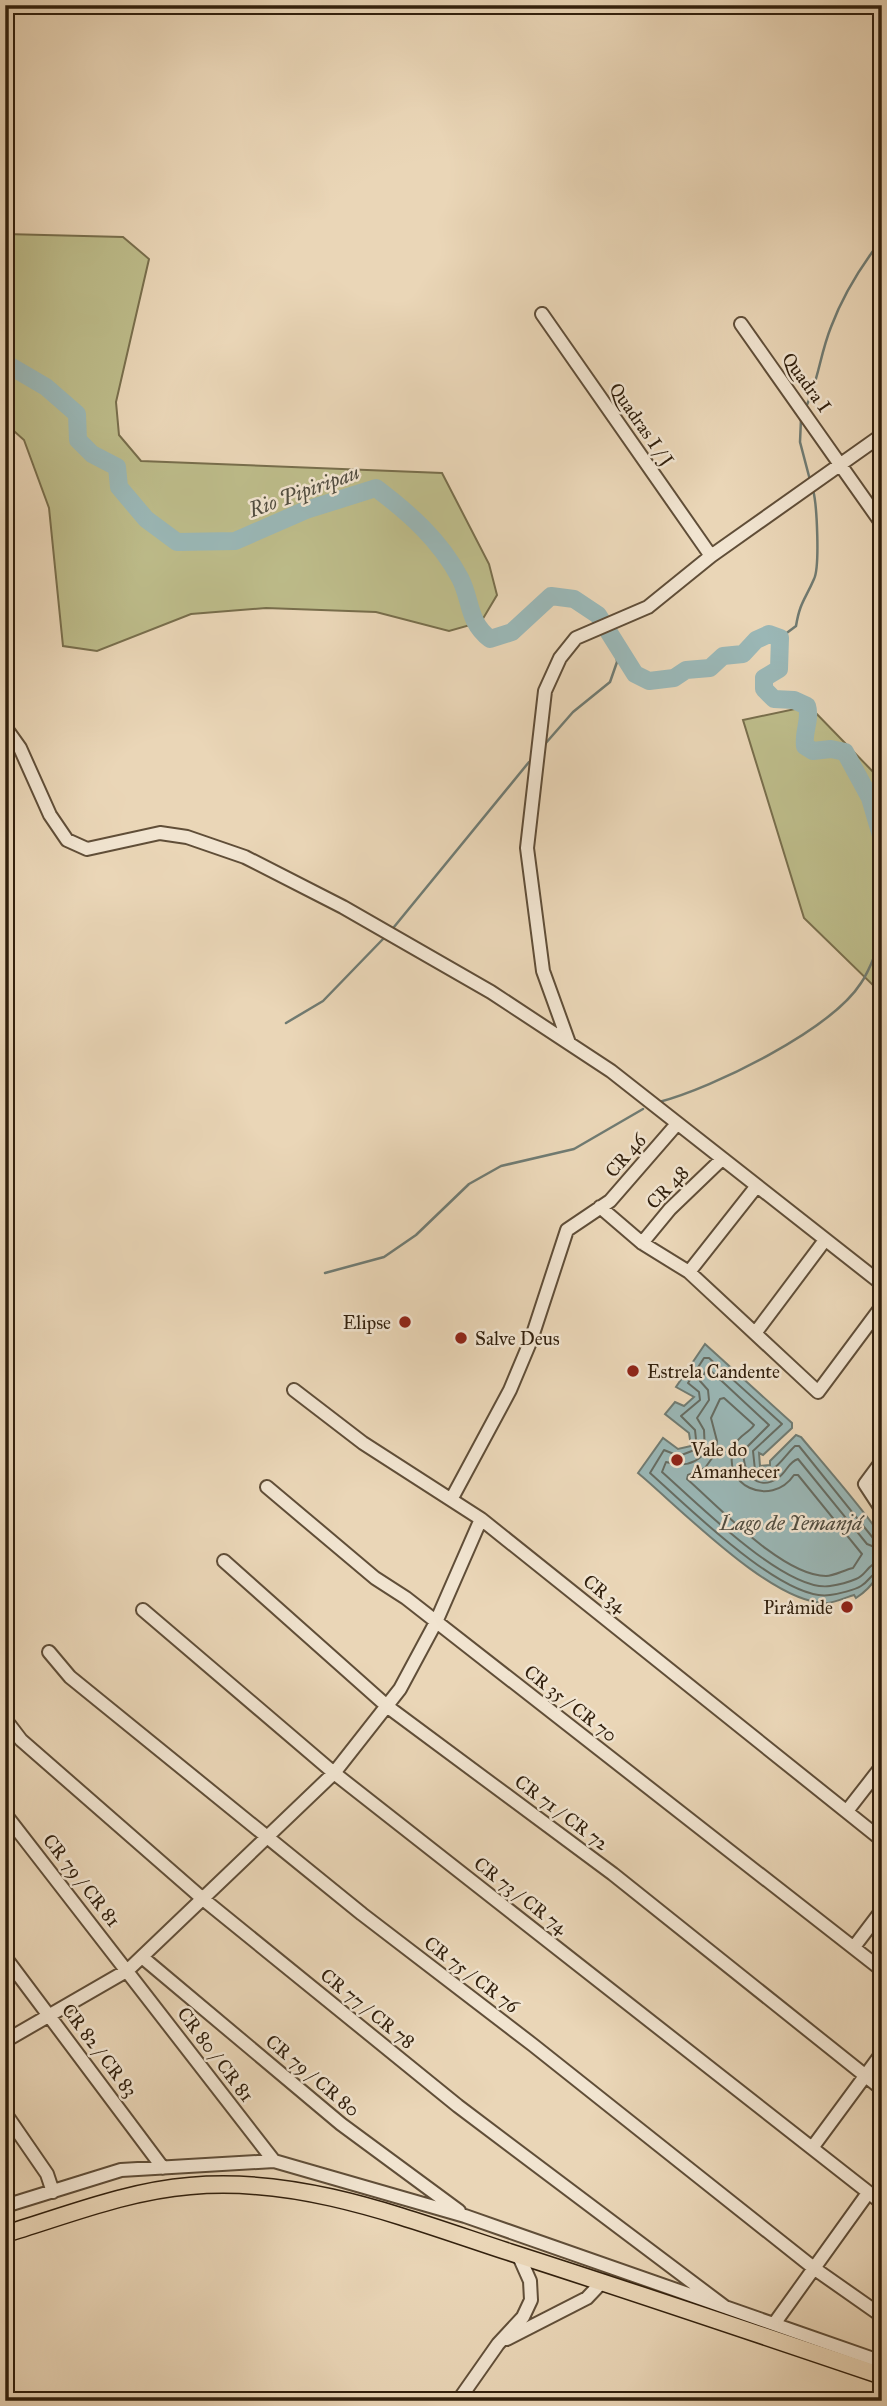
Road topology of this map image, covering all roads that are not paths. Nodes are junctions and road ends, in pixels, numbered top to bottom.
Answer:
1 (542, 314) dead end
2 (741, 324) dead end
3 (882, 435) edge
4 (841, 462) junction
5 (882, 524) edge
6 (710, 556) junction
7 (5, 727) edge
8 (569, 1043) junction
9 (676, 1125) junction
10 (721, 1160) junction
11 (756, 1187) junction
12 (600, 1207) junction
13 (825, 1240) junction
14 (642, 1243) junction
15 (689, 1272) junction
16 (882, 1284) edge
17 (882, 1306) edge
18 (755, 1332) junction
19 (294, 1390) dead end
20 (882, 1461) edge
21 (267, 1487) dead end
22 (452, 1498) junction
23 (882, 1510) edge
24 (481, 1520) junction
25 (224, 1561) dead end
26 (143, 1610) dead end
27 (436, 1622) junction
28 (49, 1652) dead end
29 (388, 1707) junction
30 (5, 1719) edge
31 (882, 1766) edge
32 (334, 1773) junction
33 (846, 1811) junction
34 (5, 1814) edge
35 (267, 1836) junction
36 (882, 1840) edge
37 (203, 1899) junction
38 (882, 1910) edge
39 (854, 1947) junction
40 (5, 1957) edge
41 (142, 1957) junction
42 (128, 1970) junction
43 (882, 1970) edge
44 (51, 2016) junction
45 (5, 2040) edge
46 (882, 2053) edge
47 (864, 2076) junction
48 (882, 2089) edge
49 (5, 2113) edge
50 (812, 2148) junction
51 (274, 2161) junction
52 (163, 2168) junction
53 (420, 2182) junction
54 (53, 2192) junction
55 (868, 2193) junction
56 (412, 2200) junction
57 (882, 2203) edge
58 (5, 2206) edge
59 (465, 2216) junction
60 (5, 2234) edge
61 (517, 2254) junction
62 (815, 2269) junction
63 (603, 2281) junction
64 (725, 2307) junction
65 (882, 2316) edge
66 (774, 2324) junction
67 (498, 2344) junction
68 (882, 2362) edge
69 (882, 2376) edge
70 (458, 2401) edge

1 - 6 street, Quadras I / J
2 - 4 street, Quadra I
3 - 4 street
4 - 5 street, Quadra I
4 - 6 street
6 - 8 street
7 - 8 street
8 - 9 street
9 - 10 street
9 - 12 street, CR 46
10 - 11 street
10 - 14 street, CR 48
11 - 13 street
11 - 15 street
12 - 14 street
12 - 22 street, CR 46
13 - 16 street
13 - 18 street
14 - 15 street
15 - 18 street
17 - 18 street
19 - 22 street, CR 34
20 - 23 street
21 - 27 street, CR 35 / CR 70
22 - 24 street, CR 34
24 - 27 street
24 - 33 street, CR 34
25 - 29 street, CR 71 / CR 72
26 - 32 street, CR 73 / CR 74
27 - 29 street
27 - 39 street, CR 35 / CR 70
28 - 35 street, CR 75 / CR 76
29 - 32 street
29 - 47 street, CR 71 / CR 72
30 - 37 street, CR 77 / CR 78
31 - 33 street
32 - 35 street
32 - 50 street, CR 73 / CR 74
33 - 36 street, CR 34
34 - 42 street, CR 79 / CR 81
35 - 37 street
35 - 62 street, CR 75 / CR 76
37 - 41 street
37 - 64 street, CR 77 / CR 78
38 - 39 street
39 - 43 street, CR 35 / CR 70
40 - 44 street, CR 82 / CR 83
41 - 42 street
41 - 53 street, CR 79 / CR 80
42 - 44 street
42 - 51 street, CR 80 / CR 81
44 - 45 street
44 - 52 street, CR 82 / CR 83
46 - 47 street
47 - 48 street, CR 71 / CR 72
47 - 50 street
49 - 54 street
50 - 55 street, CR 73 / CR 74
51 - 52 street
51 - 56 street
52 - 54 street
53 - 56 street
53 - 59 street, CR 79 / CR 80
54 - 58 street
55 - 57 street, CR 73 / CR 74
55 - 62 street
56 - 59 street
59 - 64 street
60 - 61 main road
61 - 63 main road
61 - 67 street
62 - 65 street, CR 75 / CR 76
62 - 66 street
63 - 67 street
63 - 69 main road
64 - 66 street
66 - 68 street
67 - 70 street

